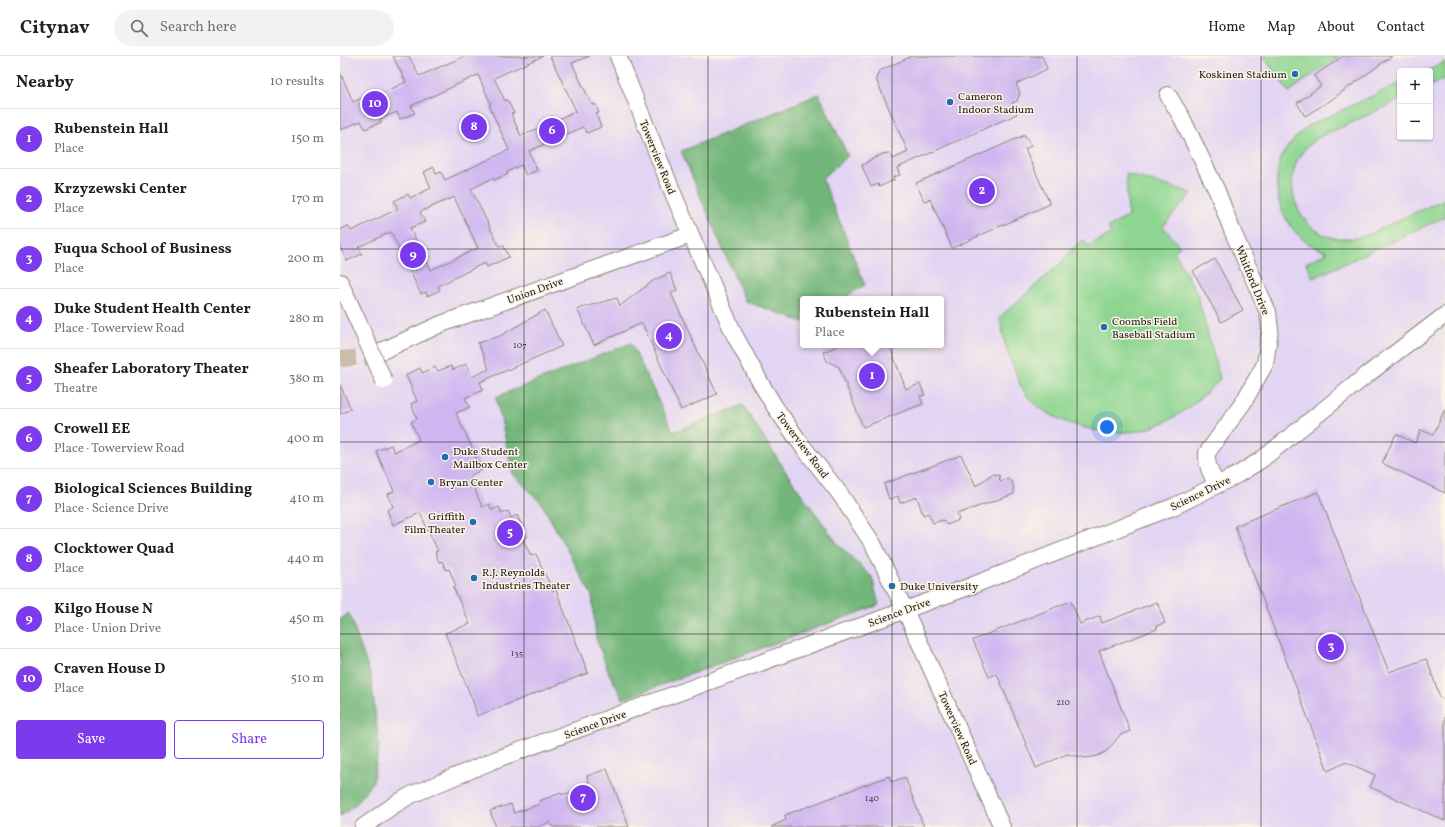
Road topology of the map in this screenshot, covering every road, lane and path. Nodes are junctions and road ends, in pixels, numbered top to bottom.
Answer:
1 (618, 56) edge
2 (1168, 95) dead end
3 (690, 235) junction
4 (340, 282) edge
5 (1445, 315) edge
6 (382, 351) tunnel mouth
7 (384, 381) dead end
8 (1217, 485) junction
9 (905, 610) junction
10 (363, 827) edge
11 (1002, 827) edge

1 - 3 street, Towerview Road
2 - 8 street, Whitford Drive
3 - 6 street, Union Drive
3 - 9 street, Towerview Road
4 - 7 street, bridge
5 - 8 street, Science Drive
8 - 9 street, Science Drive
9 - 10 street, Science Drive
9 - 11 street, Towerview Road

